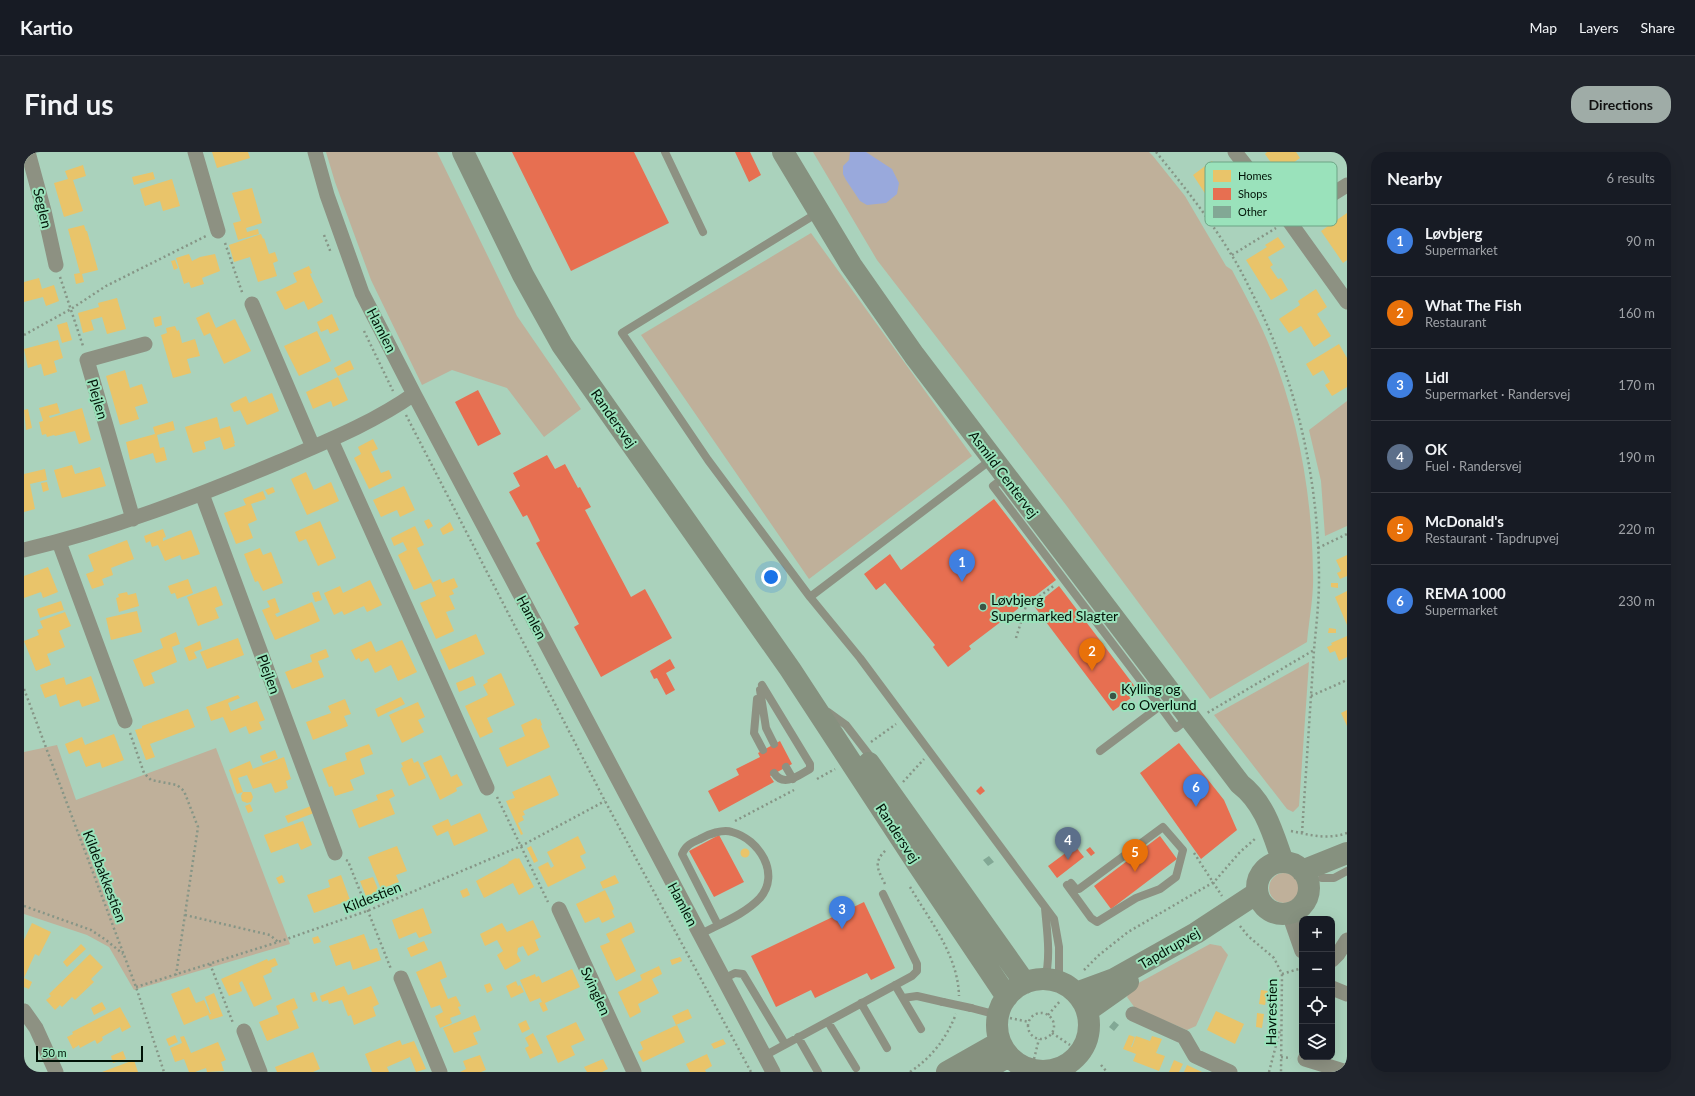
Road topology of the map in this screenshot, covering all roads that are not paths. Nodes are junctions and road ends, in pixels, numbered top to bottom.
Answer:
1 (28, 152) edge
2 (195, 152) edge
3 (315, 152) edge
4 (462, 152) edge
5 (665, 152) edge
6 (783, 152) edge
7 (1235, 152) edge
8 (1243, 162) edge
9 (1347, 185) edge
10 (1337, 191) edge
11 (819, 212) junction
12 (1293, 226) edge
13 (218, 231) road end
14 (703, 232) dead end
15 (56, 265) road end
16 (1347, 302) edge
17 (252, 304) road end
18 (145, 344) dead end
19 (414, 394) junction
20 (331, 440) junction
21 (313, 447) junction
22 (992, 458) junction
23 (1006, 476) junction
24 (202, 494) junction
25 (132, 519) junction
26 (59, 542) junction
27 (24, 550) edge
28 (810, 597) junction
29 (790, 669) junction
30 (1144, 671) junction
31 (757, 699) dead end
32 (1160, 706) junction
33 (828, 712) junction
34 (1197, 716) junction
35 (125, 721) road end
36 (774, 744) dead end
37 (763, 750) dead end
38 (1100, 751) dead end
39 (786, 767) dead end
40 (774, 773) dead end
41 (793, 779) junction
42 (883, 782) junction
43 (1240, 784) junction
44 (487, 788) road end
45 (335, 853) road end
46 (1347, 853) edge
47 (1347, 860) edge
48 (1275, 864) junction
49 (1347, 871) edge
50 (1311, 878) junction
51 (1069, 884) joint
52 (884, 894) road end
53 (1261, 900) junction
54 (1045, 907) junction
55 (559, 909) road end
56 (1289, 914) junction
57 (718, 925) junction
58 (699, 935) junction
59 (1347, 940) edge
60 (1299, 942) edge
61 (1335, 957) edge
62 (401, 978) road end
63 (723, 979) junction
64 (895, 985) junction
65 (1335, 989) edge
66 (1059, 991) junction
67 (1347, 994) edge
68 (903, 998) junction
69 (861, 1004) junction
70 (1005, 1010) junction
71 (24, 1011) edge
72 (1133, 1014) dead end
73 (828, 1022) junction
74 (920, 1029) dead end
75 (244, 1031) road end
76 (798, 1037) junction
77 (785, 1044) junction
78 (887, 1048) dead end
79 (1005, 1049) junction
80 (764, 1056) junction
81 (1308, 1060) edge
82 (1076, 1063) edge
83 (856, 1068) dead end
84 (56, 1072) edge
85 (260, 1072) edge
86 (440, 1072) edge
87 (634, 1072) edge
88 (773, 1072) edge
89 (818, 1072) edge
90 (947, 1072) edge
91 (981, 1072) edge
92 (1230, 1072) edge
93 (1347, 1072) edge

1 - 15 street, Seglen
2 - 13 street
3 - 19 street, Hamlen
4 - 29 street, Randersvej
5 - 14 lane
6 - 11 street, Asmild Centervej
7 - 8 street
9 - 10 street
11 - 22 street, Asmild Centervej
11 - 28 lane
12 - 16 street
17 - 21 street
18 - 25 street, Plejlen
19 - 20 street
19 - 58 street, Hamlen
20 - 21 street
20 - 44 street
21 - 24 street
22 - 23 street, Asmild Centervej
22 - 28 lane
23 - 30 street, Asmild Centervej
23 - 30 lane
24 - 25 street
24 - 45 street, Plejlen
25 - 26 street
26 - 27 street
26 - 35 street
28 - 54 lane
29 - 33 street, Randersvej
29 - 70 street, Randersvej
30 - 32 lane
30 - 34 street, Asmild Centervej
31 - 37 lane
32 - 34 lane
32 - 38 lane
33 - 42 street, Randersvej
33 - 42 lane
34 - 43 street, Asmild Centervej
36 - 41 lane
39 - 41 lane
40 - 41 lane
42 - 66 street, Randersvej
43 - 48 street, Asmild Centervej
43 - 48 street, Asmild Centervej
46 - 50 street
47 - 50 street
48 - 50 street
48 - 53 street
49 - 50 lane
50 - 56 street
51 - 51 lane
52 - 64 lane
53 - 56 street
53 - 66 street, Tapdrupvej
53 - 66 street, Tapdrupvej
54 - 66 lane
54 - 66 lane
55 - 87 street, Svinglen
56 - 60 street
57 - 57 lane
57 - 58 lane
58 - 63 street, Hamlen
59 - 61 street
62 - 86 street
63 - 77 lane
63 - 80 street, Hamlen
64 - 68 lane
64 - 69 lane
65 - 67 street
66 - 70 street
66 - 82 street
68 - 70 lane, bridge
68 - 74 lane
69 - 73 lane
69 - 78 lane
70 - 79 street
71 - 84 street
72 - 92 street
73 - 76 lane
73 - 83 lane
75 - 85 street
76 - 77 lane
76 - 89 lane
77 - 80 lane
79 - 82 street
79 - 90 street
79 - 91 street
80 - 88 street, Hamlen
81 - 93 street

